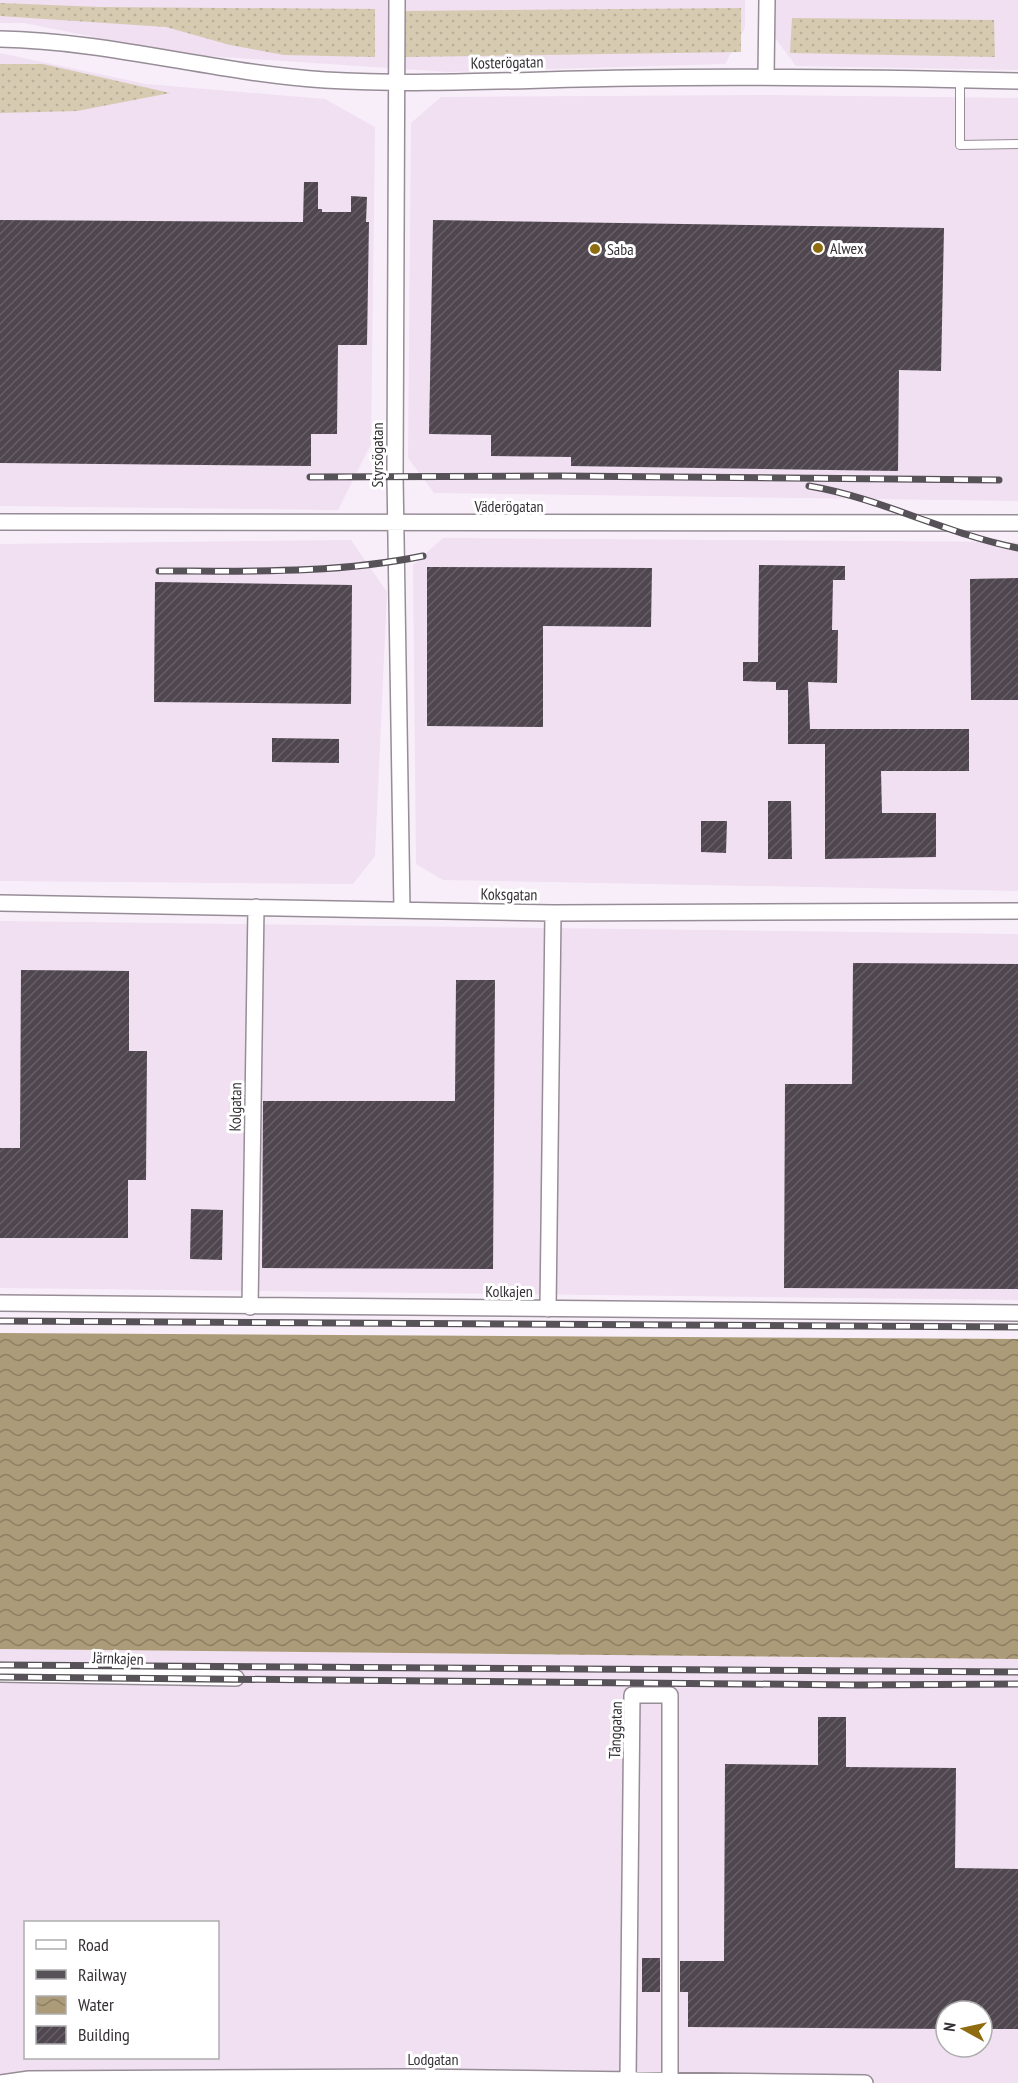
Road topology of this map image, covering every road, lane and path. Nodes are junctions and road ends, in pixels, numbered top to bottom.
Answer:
1 (397, 0) edge
2 (767, 0) edge
3 (0, 39) edge
4 (766, 76) junction
5 (960, 80) junction
6 (398, 81) junction
7 (1018, 81) edge
8 (1018, 144) edge
9 (0, 522) edge
10 (396, 524) junction
11 (1018, 524) edge
12 (0, 903) edge
13 (256, 907) junction
14 (402, 910) junction
15 (1018, 911) edge
16 (553, 913) junction
17 (0, 1303) edge
18 (250, 1307) junction
19 (548, 1310) junction
20 (1018, 1313) edge
21 (0, 1674) edge
22 (236, 1678) dead end
23 (628, 2079) junction
24 (410, 2080) edge
25 (670, 2080) junction
26 (0, 2083) edge
27 (865, 2083) edge

1 - 6 street, Styrsögatan
2 - 4 street
3 - 6 street, Kosterögatan
4 - 5 street, Kosterögatan
4 - 6 street, Kosterögatan
5 - 7 street, Kosterögatan
5 - 8 lane
6 - 10 street, Styrsögatan
9 - 10 street, Väderögatan
10 - 11 street, Väderögatan
10 - 14 street, Styrsögatan
12 - 13 street, Koksgatan
13 - 14 street, Koksgatan
13 - 18 street, Kolgatan
14 - 16 street, Koksgatan
15 - 16 street, Koksgatan
16 - 19 street
17 - 18 street, Kolkajen
18 - 19 street, Kolkajen
19 - 20 street, Kolkajen
21 - 22 street, Järnkajen
23 - 24 street, Lodgatan
23 - 25 street, Lodgatan
23 - 25 street, Tånggatan
24 - 26 street, Lodgatan
25 - 27 street, Lodgatan

